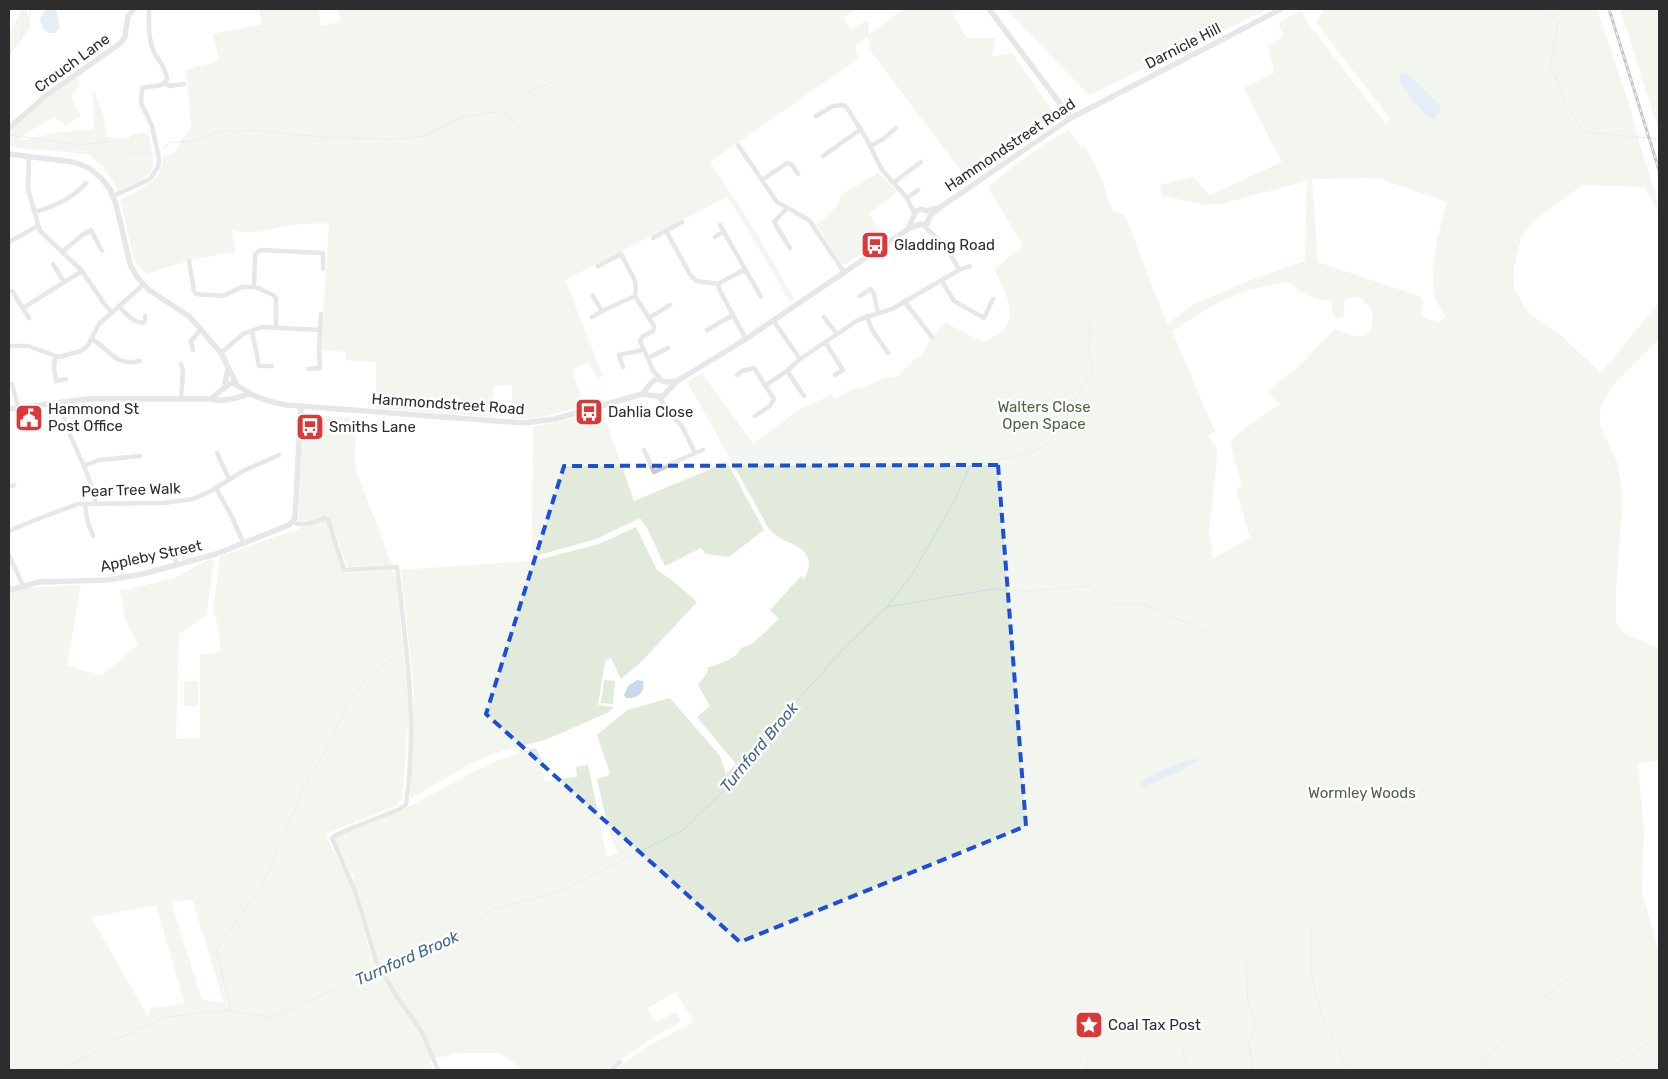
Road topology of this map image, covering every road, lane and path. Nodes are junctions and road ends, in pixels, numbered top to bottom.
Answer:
1 (134, 9) edge
2 (988, 9) edge
3 (1281, 9) edge
4 (149, 11) dead end
5 (165, 83) junction
6 (184, 84) dead end
7 (1096, 104) joint
8 (816, 116) dead end
9 (1071, 118) junction
10 (9, 128) edge
11 (896, 128) dead end
12 (861, 129) junction
13 (738, 145) dead end
14 (870, 146) junction
15 (9, 154) edge
16 (29, 156) junction
17 (823, 156) dead end
18 (921, 162) dead end
19 (798, 174) dead end
20 (762, 180) junction
21 (86, 183) dead end
22 (893, 183) junction
23 (918, 190) dead end
24 (113, 196) junction
25 (907, 198) junction
26 (786, 208) junction
27 (34, 212) junction
28 (915, 214) junction
29 (925, 220) junction
30 (682, 222) dead end
31 (38, 226) junction
32 (720, 226) dead end
33 (908, 229) junction
34 (666, 231) junction
35 (724, 231) junction
36 (715, 236) dead end
37 (653, 238) dead end
38 (9, 242) edge
39 (790, 248) dead end
40 (627, 250) dead end
41 (102, 251) dead end
42 (62, 252) junction
43 (621, 254) junction
44 (189, 261) dead end
45 (52, 264) dead end
46 (598, 266) dead end
47 (970, 266) dead end
48 (323, 269) dead end
49 (745, 269) junction
50 (960, 270) junction
51 (82, 271) junction
52 (844, 272) junction
53 (941, 280) junction
54 (64, 282) junction
55 (718, 284) junction
56 (143, 285) junction
57 (254, 287) junction
58 (12, 291) dead end
59 (593, 296) dead end
60 (635, 296) junction
61 (860, 296) dead end
62 (760, 297) dead end
63 (993, 300) dead end
64 (904, 301) junction
65 (670, 305) dead end
66 (119, 306) junction
67 (23, 308) junction
68 (602, 311) junction
69 (112, 312) junction
70 (878, 313) junction
71 (321, 314) dead end
72 (733, 315) junction
73 (145, 316) dead end
74 (867, 316) junction
75 (592, 317) dead end
76 (824, 317) dead end
77 (28, 318) dead end
78 (649, 318) junction
79 (773, 320) junction
80 (276, 328) junction
81 (201, 329) junction
82 (319, 330) junction
83 (707, 330) dead end
84 (252, 331) junction
85 (837, 334) junction
86 (932, 337) dead end
87 (92, 339) junction
88 (746, 339) junction
89 (825, 342) junction
90 (9, 346) edge
91 (643, 348) junction
92 (668, 348) dead end
93 (193, 350) dead end
94 (221, 353) junction
95 (888, 353) dead end
96 (619, 355) junction
97 (55, 357) junction
98 (612, 357) dead end
99 (648, 358) junction
100 (800, 359) junction
101 (140, 361) dead end
102 (757, 362) dead end
103 (181, 364) dead end
104 (272, 366) dead end
105 (623, 367) dead end
106 (754, 368) junction
107 (308, 369) dead end
108 (228, 370) junction
109 (786, 371) junction
110 (654, 372) junction
111 (737, 375) dead end
112 (835, 375) dead end
113 (66, 379) dead end
114 (663, 380) junction
115 (677, 381) junction
116 (12, 384) dead end
117 (651, 384) junction
118 (766, 385) junction
119 (238, 386) junction
120 (226, 388) junction
121 (667, 391) junction
122 (250, 394) junction
123 (642, 394) junction
124 (238, 396) junction
125 (656, 396) junction
126 (804, 396) dead end
127 (231, 398) junction
128 (181, 399) junction
129 (211, 399) junction
130 (60, 402) junction
131 (301, 406) junction
132 (666, 406) junction
133 (18, 407) junction
134 (9, 409) edge
135 (755, 416) dead end
136 (644, 450) dead end
137 (703, 450) dead end
138 (217, 453) dead end
139 (695, 453) junction
140 (279, 455) dead end
141 (140, 456) dead end
142 (84, 466) junction
143 (230, 479) junction
144 (14, 485) dead end
145 (9, 487) edge
146 (216, 488) junction
147 (95, 503) junction
148 (85, 504) junction
149 (293, 522) junction
150 (9, 531) edge
151 (93, 536) dead end
152 (244, 544) junction
153 (172, 548) dead end
154 (9, 555) edge
155 (177, 565) junction
156 (23, 586) junction
157 (9, 590) edge
158 (620, 1062) dead end
159 (438, 1070) edge
160 (611, 1070) edge

1 - 10 street, Crouch Lane
2 - 9 street
3 - 7 street, Darnicle Hill
4 - 5 street
5 - 6 street
5 - 24 street
7 - 9 street, Hammondstreet Road
8 - 12 street
9 - 29 street, Hammondstreet Road
11 - 14 street
12 - 14 street
12 - 17 street
13 - 20 street
14 - 22 street
15 - 16 street
16 - 24 street
16 - 27 street
18 - 22 street
19 - 20 street
20 - 26 street
21 - 27 street
22 - 25 street
23 - 25 street
24 - 56 street
25 - 28 street
26 - 39 street
26 - 52 street
27 - 31 street
28 - 29 street
28 - 29 street
28 - 33 street, Hammondstreet Road
29 - 33 street, Hammondstreet Road
29 - 50 street
30 - 34 street
31 - 38 street
31 - 42 street
32 - 35 street
33 - 52 street, Hammondstreet Road
34 - 37 street
34 - 55 street
35 - 36 street
35 - 49 street
40 - 43 street
41 - 42 street
42 - 51 street
43 - 46 street
43 - 60 street
44 - 57 street
45 - 54 street
47 - 50 street
48 - 57 street
49 - 55 street
49 - 62 street
50 - 53 street
51 - 54 street
51 - 69 street
52 - 79 street, Hammondstreet Road
53 - 63 street
53 - 64 street
54 - 67 street
55 - 72 street
56 - 66 street
56 - 81 street
57 - 80 street
58 - 67 street
59 - 68 street
60 - 68 street
60 - 78 street
61 - 70 street
64 - 70 street
64 - 86 street
65 - 78 street
66 - 69 street
66 - 73 street
67 - 77 street
68 - 75 street
69 - 87 street
70 - 74 street
71 - 82 street
72 - 83 street
72 - 88 street
74 - 85 street
74 - 95 street
76 - 85 street
78 - 91 street
79 - 88 street, Hammondstreet Road
79 - 100 street
80 - 82 street
80 - 84 street
81 - 93 street
81 - 94 street
82 - 107 street
84 - 94 street
84 - 104 street
85 - 89 street
87 - 97 street
87 - 101 street
88 - 115 street, Hammondstreet Road
89 - 100 street
89 - 112 street
90 - 97 street
91 - 96 street
91 - 99 street
92 - 99 street
94 - 108 street
96 - 98 street
96 - 105 street
97 - 113 street
99 - 110 street
100 - 109 street
102 - 106 street
103 - 128 street
106 - 111 street
106 - 118 street
108 - 119 street
108 - 120 street
109 - 118 street
109 - 126 street
110 - 114 street
110 - 117 street
114 - 115 street, Hammondstreet Road
114 - 117 street, Hammondstreet Road
114 - 121 street
115 - 121 street, Hammondstreet Road
116 - 133 street
117 - 123 street, Hammondstreet Road
117 - 125 street
118 - 135 street
119 - 120 street
119 - 122 street, Hammondstreet Road
119 - 124 street
120 - 127 street
120 - 129 street
121 - 125 street, Hammondstreet Road
121 - 132 street
122 - 124 street, Hammondstreet Road
122 - 131 street, Hammondstreet Road
123 - 125 street, Hammondstreet Road
123 - 131 street, Hammondstreet Road
124 - 127 street, Hammondstreet Road
125 - 132 street
127 - 129 street, Hammondstreet Road
128 - 129 street, Hammondstreet Road
128 - 130 street, Hammondstreet Road
130 - 133 street, Hammondstreet Road
130 - 142 street
131 - 149 street
132 - 139 street
133 - 134 street, Hammondstreet Road
136 - 139 street
137 - 139 street
138 - 143 street
140 - 143 street, Pear Tree Walk
141 - 142 street
142 - 147 street
143 - 146 street, Pear Tree Walk
144 - 145 street
146 - 147 street, Pear Tree Walk
146 - 152 street
147 - 148 street, Pear Tree Walk
148 - 150 street, Pear Tree Walk
148 - 151 street
149 - 152 street, Appleby Street
149 - 159 street
152 - 155 street, Appleby Street
153 - 155 street
154 - 156 street
155 - 156 street, Appleby Street
156 - 157 street, Appleby Street
158 - 160 street

